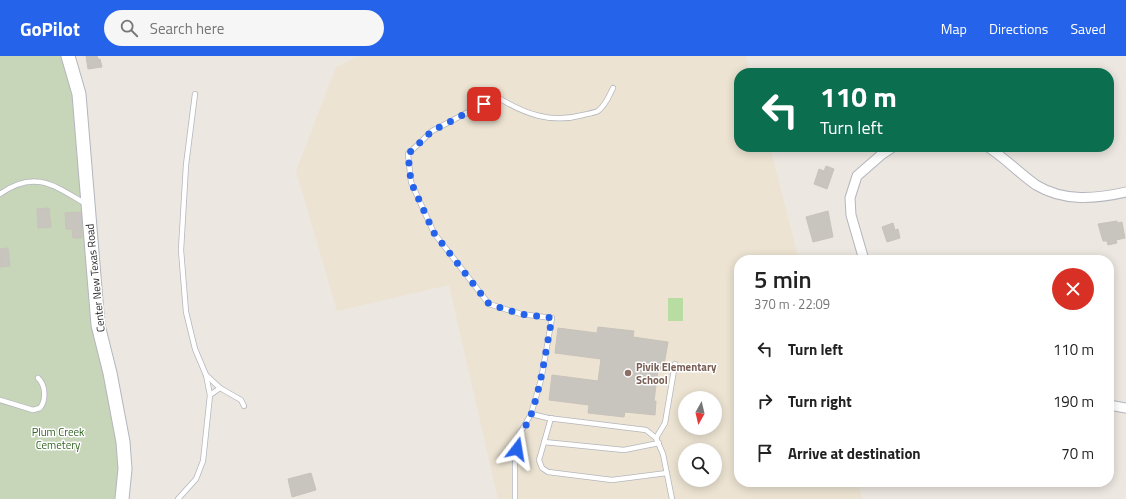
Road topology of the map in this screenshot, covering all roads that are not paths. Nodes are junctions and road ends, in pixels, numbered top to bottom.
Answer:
1 (68, 56) edge
2 (613, 88) dead end
3 (195, 94) dead end
4 (886, 152) edge
5 (994, 152) edge
6 (1126, 192) edge
7 (0, 194) edge
8 (88, 205) junction
9 (863, 255) edge
10 (675, 364) dead end
11 (206, 375) junction
12 (38, 378) dead end
13 (220, 388) junction
14 (210, 395) junction
15 (0, 400) edge
16 (244, 406) dead end
17 (1114, 406) edge
18 (1126, 408) edge
19 (531, 414) junction
20 (551, 418) junction
21 (656, 438) junction
22 (544, 442) junction
23 (658, 443) junction
24 (667, 473) junction
25 (122, 499) edge
26 (178, 499) edge
27 (515, 499) edge
28 (672, 499) edge

1 - 8 street, Center New Texas Road
2 - 19 lane
3 - 11 lane
4 - 9 street
5 - 6 street
7 - 8 lane
8 - 25 street, Center New Texas Road
10 - 21 lane
11 - 13 lane
11 - 14 lane
12 - 15 lane
13 - 14 lane
13 - 16 lane
14 - 26 lane
17 - 18 street
19 - 20 lane
19 - 27 lane
20 - 21 lane
20 - 22 lane
21 - 23 lane
22 - 23 lane
22 - 24 lane
23 - 24 lane
24 - 28 lane

